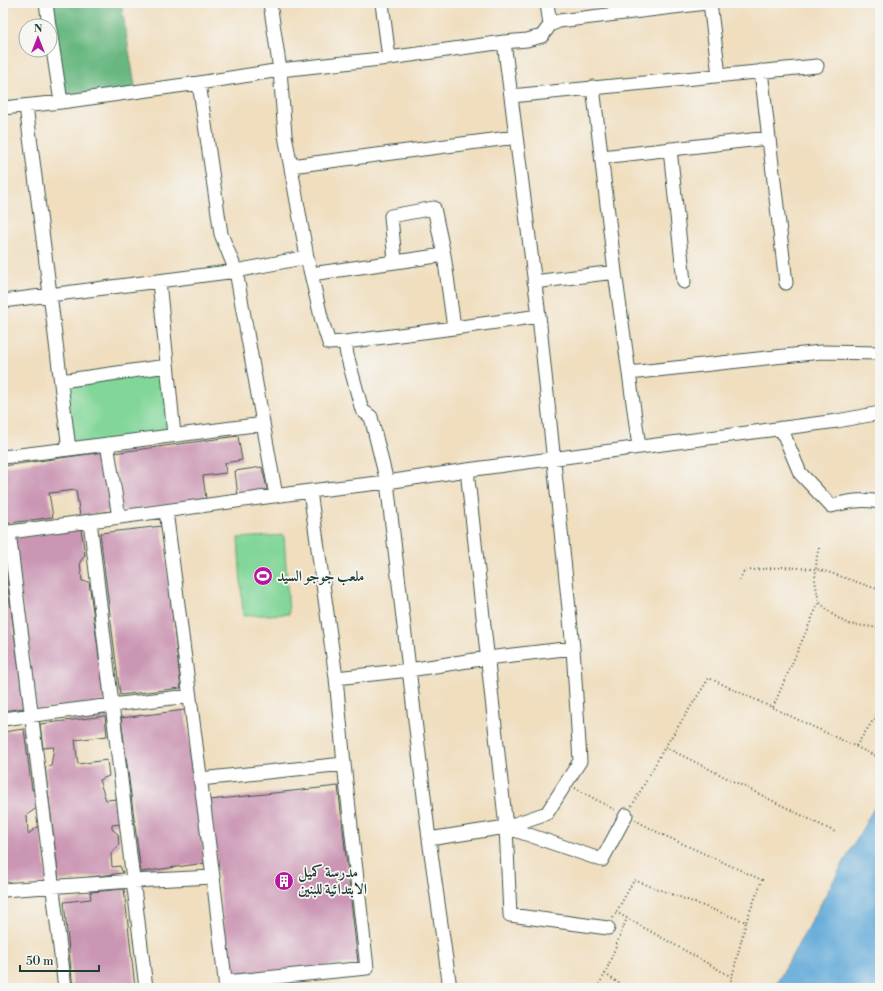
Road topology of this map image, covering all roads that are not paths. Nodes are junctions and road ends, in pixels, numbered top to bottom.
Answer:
1 (46, 3) edge
2 (270, 3) edge
3 (382, 3) edge
4 (547, 3) edge
5 (706, 3) edge
6 (710, 3) edge
7 (632, 7) edge
8 (48, 18) edge
9 (550, 25) junction
10 (504, 42) junction
11 (54, 58) edge
12 (389, 58) junction
13 (817, 66) dead end
14 (280, 70) junction
15 (761, 71) junction
16 (719, 75) junction
17 (199, 83) junction
18 (593, 87) junction
19 (511, 96) junction
20 (61, 102) junction
21 (26, 106) junction
22 (3, 108) edge
23 (516, 137) junction
24 (769, 138) junction
25 (670, 149) junction
26 (602, 157) junction
27 (291, 166) junction
28 (444, 255) junction
29 (307, 257) junction
30 (395, 261) junction
31 (236, 271) junction
32 (615, 272) junction
33 (310, 274) junction
34 (159, 281) junction
35 (534, 282) junction
36 (684, 282) dead end
37 (786, 283) dead end
38 (50, 294) junction
39 (3, 301) edge
40 (539, 316) junction
41 (454, 328) junction
42 (345, 342) junction
43 (880, 353) edge
44 (167, 366) junction
45 (629, 373) junction
46 (61, 381) junction
47 (880, 414) edge
48 (263, 424) junction
49 (781, 428) junction
50 (174, 435) junction
51 (107, 444) junction
52 (639, 447) junction
53 (69, 449) junction
54 (3, 456) edge
55 (553, 459) junction
56 (467, 470) junction
57 (387, 482) junction
58 (310, 491) junction
59 (276, 496) junction
60 (880, 502) edge
61 (166, 511) junction
62 (119, 517) junction
63 (90, 521) junction
64 (6, 532) edge
65 (573, 648) junction
66 (488, 658) junction
67 (409, 670) junction
68 (336, 678) junction
69 (189, 696) junction
70 (112, 705) junction
71 (31, 715) junction
72 (3, 719) edge
73 (344, 764) junction
74 (200, 779) junction
75 (626, 815) road end
76 (506, 827) junction
77 (429, 839) junction
78 (213, 877) junction
79 (133, 881) junction
80 (53, 887) junction
81 (3, 890) edge
82 (608, 928) road end
83 (225, 985) edge
84 (65, 988) edge
85 (146, 988) edge
86 (450, 988) edge

1 - 8 street
2 - 14 street
3 - 12 street
4 - 9 street
5 - 7 street
6 - 16 street
7 - 9 street
9 - 10 street
10 - 12 street
10 - 19 street
11 - 20 street
12 - 14 street
13 - 15 street
14 - 17 street
14 - 27 street
15 - 16 street
15 - 24 street
16 - 18 street
17 - 20 street
17 - 31 street
18 - 19 street
18 - 26 street
19 - 23 street
20 - 21 street
21 - 22 street
21 - 38 street
23 - 27 street
23 - 35 street
24 - 25 street
24 - 37 street
25 - 26 street
25 - 36 street
26 - 32 street
27 - 29 street
28 - 30 street
28 - 30 street
28 - 41 street
29 - 31 street
29 - 33 street
30 - 33 street
31 - 34 street
31 - 48 street
32 - 35 street
32 - 45 street
33 - 42 street
34 - 38 street
34 - 44 street
35 - 40 street
38 - 39 street
38 - 46 street
40 - 41 street
40 - 55 street
41 - 42 street
42 - 57 street
43 - 45 street
44 - 46 street
44 - 50 street
45 - 52 street
46 - 53 street
47 - 49 street
48 - 50 street
48 - 59 street
49 - 52 street
49 - 60 street
50 - 51 street
51 - 53 street
51 - 62 street
52 - 55 street
53 - 54 street
55 - 56 street
55 - 65 street
56 - 57 street
56 - 66 street
57 - 58 street
57 - 67 street
58 - 59 street
58 - 68 street
59 - 61 street
61 - 62 street
61 - 69 street
62 - 63 street
63 - 64 street
63 - 70 street
64 - 71 street
65 - 66 street
65 - 76 street
66 - 67 street
66 - 76 street
67 - 68 street
67 - 77 street
68 - 73 street
69 - 70 street
69 - 74 street
70 - 71 street
70 - 79 street
71 - 72 street
71 - 80 street
73 - 74 street
73 - 83 street
74 - 78 street
75 - 76 street
76 - 77 street
76 - 82 street
77 - 86 street
78 - 79 street
78 - 83 street
79 - 80 street
79 - 85 street
80 - 81 street
80 - 84 street

